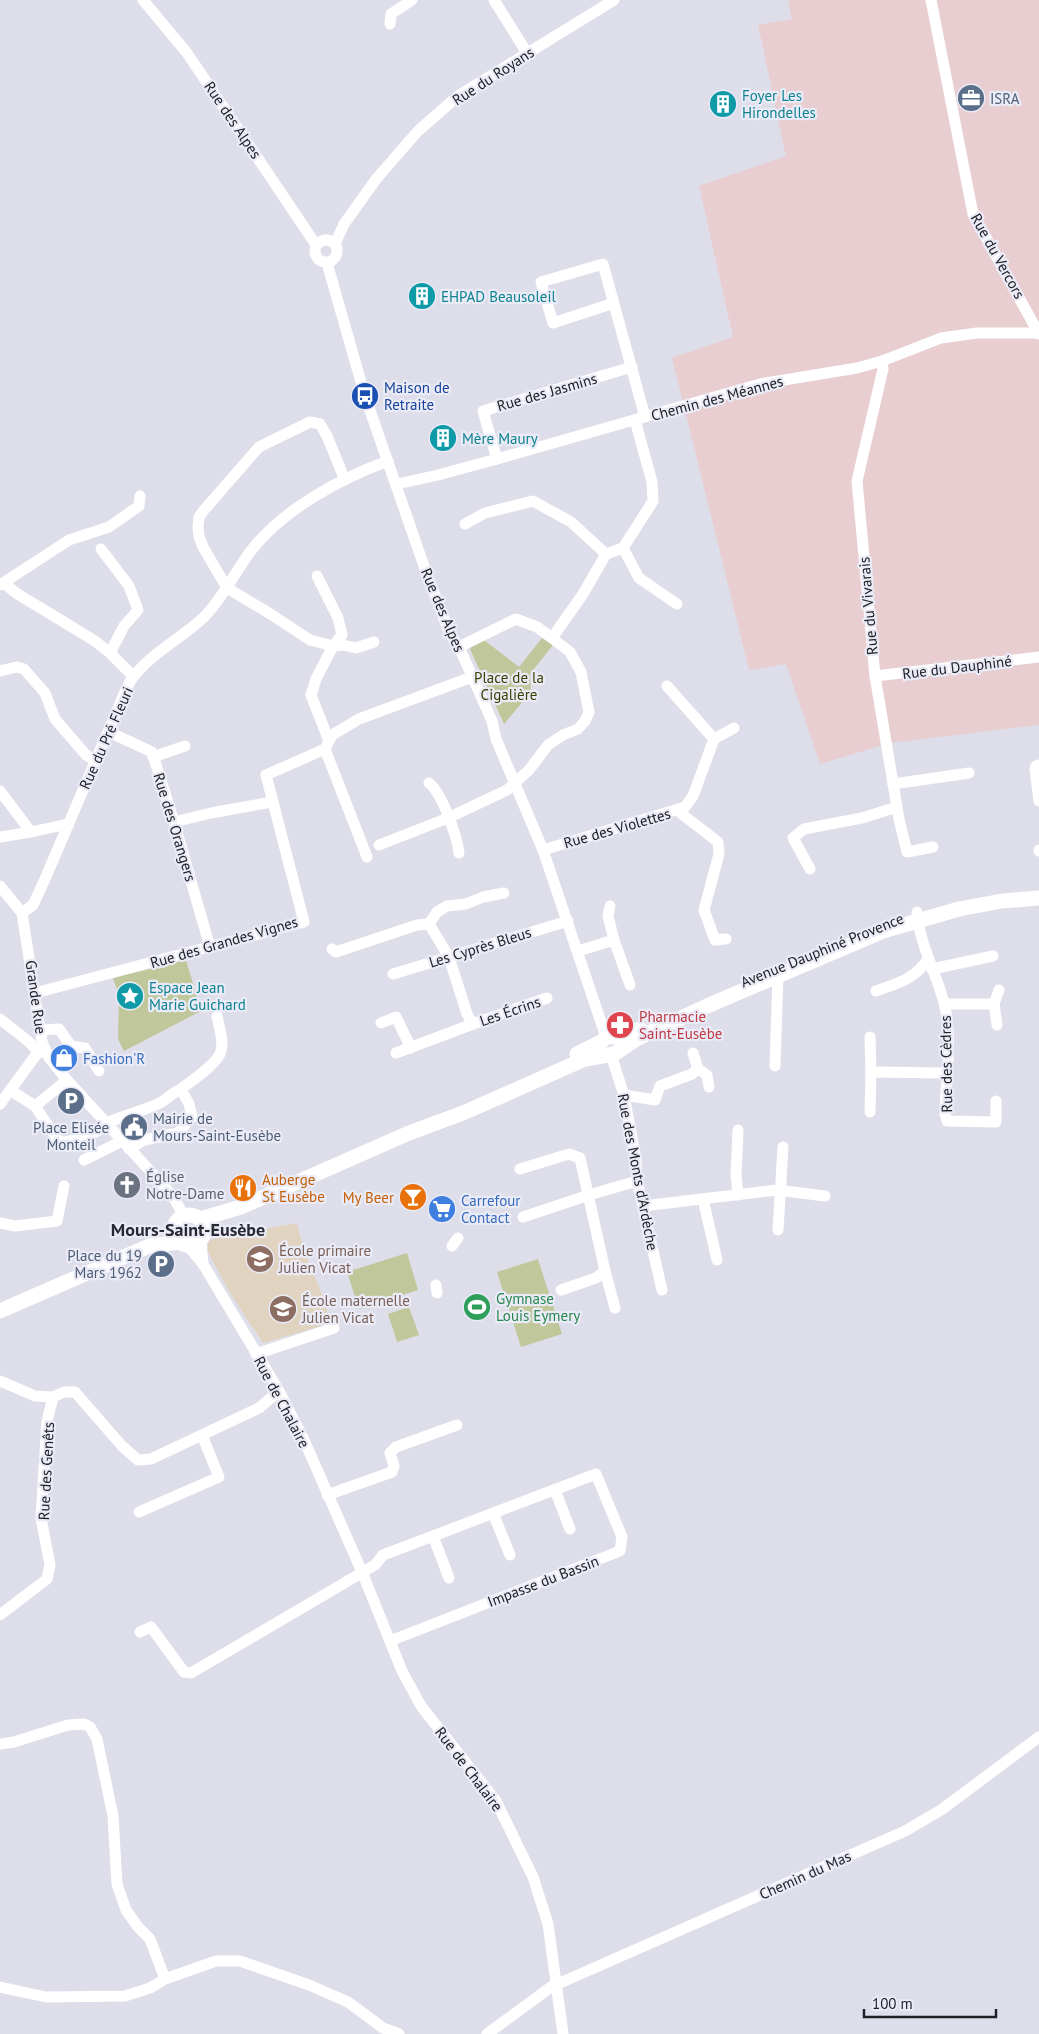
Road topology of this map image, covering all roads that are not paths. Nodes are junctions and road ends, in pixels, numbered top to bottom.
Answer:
1 (143, 0) edge
2 (412, 0) edge
3 (494, 0) edge
4 (614, 0) edge
5 (931, 0) edge
6 (390, 24) dead end
7 (527, 53) junction
8 (335, 244) junction
9 (316, 245) junction
10 (327, 263) junction
11 (614, 303) junction
12 (1039, 334) edge
13 (882, 361) junction
14 (632, 367) junction
15 (640, 418) junction
16 (498, 459) junction
17 (388, 461) junction
18 (345, 480) junction
19 (397, 484) junction
20 (140, 496) dead end
21 (465, 524) dead end
22 (622, 548) junction
23 (101, 549) dead end
24 (606, 554) junction
25 (317, 576) dead end
26 (2, 584) edge
27 (226, 588) junction
28 (677, 604) dead end
29 (552, 638) junction
30 (374, 642) dead end
31 (333, 646) junction
32 (459, 647) junction
33 (110, 653) junction
34 (1039, 657) edge
35 (0, 671) edge
36 (133, 676) junction
37 (874, 676) junction
38 (472, 677) junction
39 (667, 686) dead end
40 (734, 728) dead end
41 (109, 732) junction
42 (714, 739) junction
43 (327, 745) junction
44 (184, 746) dead end
45 (153, 757) junction
46 (96, 761) junction
47 (1039, 765) edge
48 (969, 773) dead end
49 (429, 783) dead end
50 (516, 784) junction
51 (893, 784) junction
52 (0, 791) edge
53 (1039, 801) edge
54 (272, 802) junction
55 (897, 807) junction
56 (678, 811) junction
57 (448, 818) junction
58 (174, 822) junction
59 (68, 826) junction
60 (31, 832) junction
61 (0, 837) edge
62 (379, 845) dead end
63 (933, 847) dead end
64 (543, 850) junction
65 (459, 852) dead end
66 (367, 857) dead end
67 (810, 869) dead end
68 (0, 886) edge
69 (1039, 891) edge
70 (504, 893) dead end
71 (1039, 898) edge
72 (610, 906) dead end
73 (22, 913) junction
74 (917, 916) junction
75 (568, 921) junction
76 (429, 924) junction
77 (726, 938) dead end
78 (614, 940) junction
79 (210, 947) junction
80 (332, 949) dead end
81 (578, 951) junction
82 (993, 956) dead end
83 (449, 957) junction
84 (930, 964) junction
85 (393, 974) dead end
86 (778, 975) junction
87 (630, 985) dead end
88 (999, 990) dead end
89 (876, 991) dead end
90 (35, 993) junction
91 (547, 998) dead end
92 (945, 1004) junction
93 (994, 1004) junction
94 (217, 1016) dead end
95 (0, 1019) edge
96 (381, 1023) dead end
97 (473, 1024) junction
98 (998, 1025) dead end
99 (41, 1030) junction
100 (870, 1037) dead end
101 (609, 1046) junction
102 (411, 1048) junction
103 (41, 1050) junction
104 (396, 1053) dead end
105 (693, 1053) dead end
106 (775, 1066) dead end
107 (698, 1069) junction
108 (99, 1071) dead end
109 (871, 1072) junction
110 (947, 1073) junction
111 (67, 1080) junction
112 (708, 1087) dead end
113 (10, 1090) junction
114 (180, 1090) junction
115 (624, 1095) junction
116 (996, 1100) dead end
117 (0, 1104) edge
118 (35, 1106) junction
119 (870, 1112) dead end
120 (107, 1124) junction
121 (738, 1130) dead end
122 (125, 1145) junction
123 (783, 1147) dead end
124 (84, 1160) dead end
125 (520, 1170) dead end
126 (637, 1182) junction
127 (64, 1186) dead end
128 (781, 1190) junction
129 (738, 1194) junction
130 (589, 1195) junction
131 (825, 1196) dead end
132 (704, 1199) junction
133 (643, 1206) junction
134 (523, 1217) dead end
135 (179, 1221) junction
136 (0, 1223) edge
137 (778, 1230) dead end
138 (194, 1236) junction
139 (149, 1246) junction
140 (717, 1260) dead end
141 (605, 1271) junction
142 (561, 1290) dead end
143 (662, 1290) dead end
144 (615, 1308) dead end
145 (0, 1311) edge
146 (334, 1328) dead end
147 (256, 1354) junction
148 (0, 1381) edge
149 (279, 1391) junction
150 (53, 1398) junction
151 (457, 1425) dead end
152 (202, 1435) junction
153 (555, 1490) junction
154 (327, 1495) junction
155 (139, 1512) dead end
156 (494, 1513) junction
157 (570, 1529) dead end
158 (434, 1536) junction
159 (510, 1555) dead end
160 (362, 1572) junction
161 (449, 1578) dead end
162 (0, 1615) edge
163 (140, 1632) dead end
164 (390, 1641) junction
165 (1039, 1737) edge
166 (0, 1744) edge
167 (165, 1979) junction
168 (555, 1984) junction
169 (0, 1988) edge
170 (399, 2034) edge
171 (487, 2034) edge
172 (562, 2034) edge

1 - 9 street, Rue des Alpes
2 - 6 street
3 - 7 street
4 - 7 street, Rue du Royans
5 - 12 street, Rue du Vercors
7 - 8 street, Rue du Royans
8 - 9 street
8 - 10 street
9 - 10 street
10 - 17 street, Rue des Alpes
11 - 11 street
11 - 14 street
12 - 13 street, Chemin des Méannes
13 - 15 street, Chemin des Méannes
13 - 37 street, Rue du Vivarais
14 - 15 street
14 - 16 street, Rue des Jasmins
15 - 16 street, Chemin des Méannes
15 - 22 street
16 - 19 street, Chemin des Méannes
17 - 18 street, Rue du Pré Fleuri
17 - 19 street, Rue des Alpes
18 - 27 street, Rue du Pré Fleuri
18 - 27 street
19 - 32 street, Rue des Alpes
20 - 26 street
21 - 24 street
22 - 24 street
22 - 28 street
23 - 33 street
24 - 29 street
25 - 31 street
26 - 33 street
27 - 31 street
27 - 36 street, Rue du Pré Fleuri
29 - 32 street
29 - 50 street
30 - 31 street
31 - 43 street
32 - 38 street, Rue des Alpes
33 - 36 street
34 - 37 street, Rue du Dauphiné
35 - 46 street
36 - 41 street, Rue du Pré Fleuri
37 - 51 street, Rue du Vivarais
38 - 43 street, Rue des Grandes Vignes
38 - 50 street, Rue des Alpes
39 - 42 street
40 - 42 street
41 - 45 street, Rue des Orangers
41 - 46 street, Rue du Pré Fleuri
42 - 56 street
43 - 54 street, Rue des Grandes Vignes
43 - 66 street
44 - 45 street
45 - 58 street, Rue des Orangers
46 - 59 street, Rue du Pré Fleuri
47 - 53 street
48 - 51 street
49 - 57 street
50 - 57 street
50 - 64 street, Rue des Alpes
51 - 55 street, Rue du Vivarais
52 - 60 street
54 - 58 street
54 - 79 street, Rue des Grandes Vignes
55 - 63 street, Rue du Vivarais
55 - 67 street
56 - 64 street, Rue des Violettes
56 - 77 street, Rue des Violettes
57 - 62 street
57 - 65 street
58 - 79 street, Rue des Orangers
59 - 60 street
59 - 73 street, Rue du Pré Fleuri
60 - 61 street
64 - 75 street, Rue des Alpes
68 - 73 street, Grande Rue
69 - 74 main road, Avenue Dauphiné Provence
70 - 76 street
71 - 74 main road, Avenue Dauphiné Provence
72 - 78 street
73 - 90 street, Grande Rue
74 - 84 street, Rue des Cèdres
74 - 86 main road, Avenue Dauphiné Provence
74 - 101 main road, Avenue Dauphiné Provence
75 - 81 street, Rue des Alpes
75 - 83 street, Les Cyprès Bleus
76 - 80 street
76 - 83 street, Les Écrins
78 - 81 street
78 - 87 street
79 - 90 street, Rue des Grandes Vignes
81 - 101 street, Rue des Alpes
82 - 84 street
83 - 85 street, Les Cyprès Bleus
83 - 97 street, Les Écrins
84 - 89 street
84 - 92 street, Rue des Cèdres
86 - 101 main road, Avenue Dauphiné Provence
86 - 106 street
88 - 93 street
90 - 99 street, Grande Rue
91 - 97 street, Les Écrins
92 - 93 street
92 - 110 street, Rue des Cèdres
93 - 98 street
94 - 114 street
95 - 103 street
96 - 102 street
97 - 102 street, Les Écrins
99 - 103 street, Grande Rue
99 - 108 street
100 - 109 street
101 - 115 street, Rue des Monts d'Ardèche
101 - 138 main road, Avenue Dauphiné Provence
102 - 104 street, Les Écrins
103 - 111 street, Grande Rue
103 - 113 street
105 - 107 street
107 - 112 street
107 - 115 street
109 - 110 street
109 - 119 street
110 - 116 street, Rue des Cèdres
111 - 118 street
111 - 120 street, Grande Rue
113 - 117 street
113 - 118 street
114 - 120 street
114 - 122 street
115 - 126 street, Rue des Monts d'Ardèche
118 - 120 street
120 - 122 street, Grande Rue
121 - 129 street
122 - 124 street
122 - 135 street, Grande Rue
123 - 128 street
125 - 130 street
126 - 130 street
126 - 133 street, Rue des Monts d'Ardèche
127 - 136 street
128 - 129 street
128 - 131 street
128 - 137 street
129 - 132 street
130 - 134 street
130 - 141 street
132 - 133 street
132 - 140 street
133 - 143 street, Rue des Monts d'Ardèche
135 - 138 main road
135 - 138 main road
135 - 139 main road
138 - 139 main road
138 - 147 street, Rue de Chalaire
139 - 145 main road
141 - 142 street
141 - 144 street
146 - 147 street
147 - 149 street, Rue de Chalaire
148 - 150 street
149 - 152 street
149 - 154 street, Rue de Chalaire
150 - 152 street
150 - 162 street, Rue des Genêts
151 - 154 street
152 - 155 street
153 - 156 street
153 - 157 street
153 - 164 street, Impasse du Bassin
154 - 160 street, Rue de Chalaire
156 - 158 street
156 - 159 street
158 - 160 street
158 - 161 street
160 - 163 street
160 - 164 street, Rue de Chalaire
164 - 168 street, Rue de Chalaire
165 - 168 street, Chemin du Mas
166 - 167 street
167 - 169 street
167 - 170 street
168 - 171 street, Chemin du Mas
168 - 172 street, Rue de Chalaire

